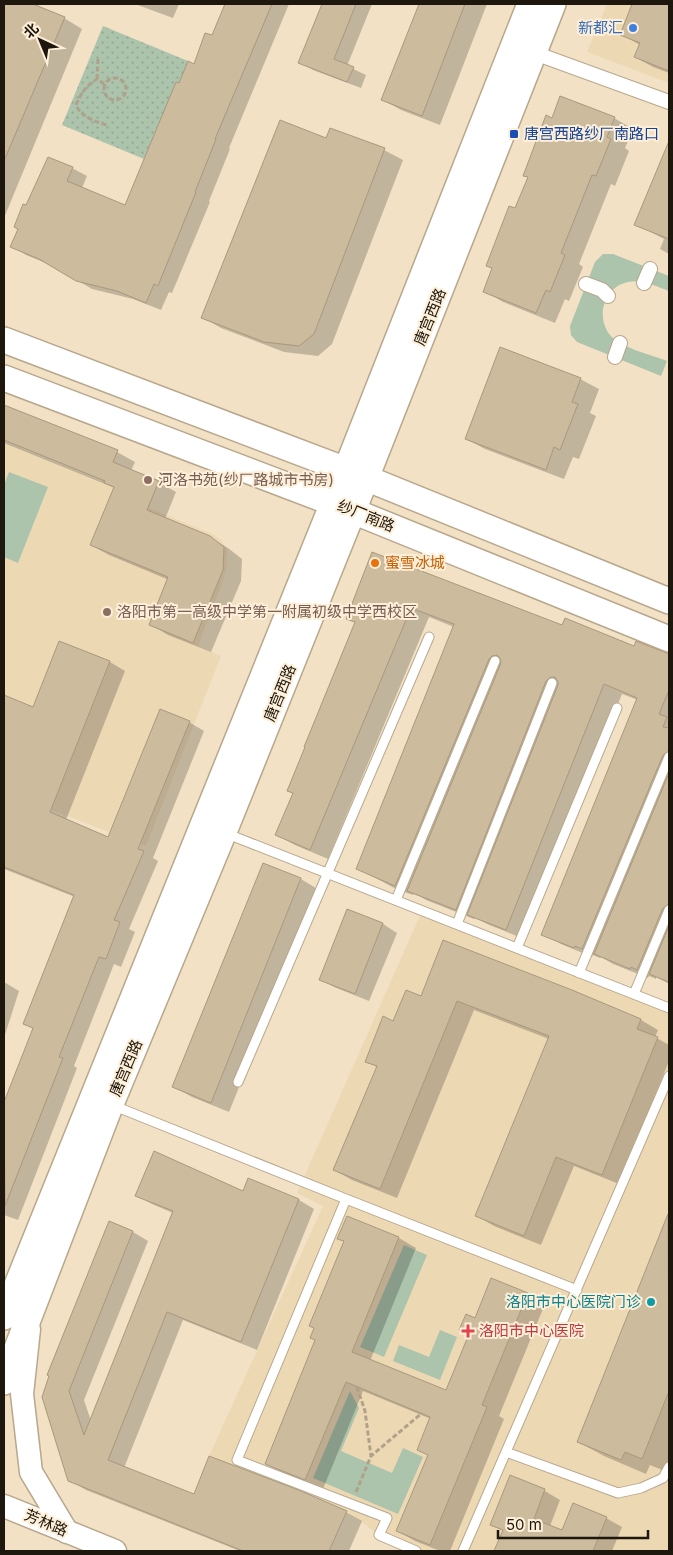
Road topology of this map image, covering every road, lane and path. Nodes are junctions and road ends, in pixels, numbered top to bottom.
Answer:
1 (530, 4) edge
2 (553, 4) edge
3 (524, 49) junction
4 (98, 58) dead end
5 (97, 79) junction
6 (104, 84) junction
7 (669, 102) edge
8 (108, 125) dead end
9 (650, 269) dead end
10 (644, 283) dead end
11 (586, 284) dead end
12 (608, 296) dead end
13 (4, 340) edge
14 (620, 343) dead end
15 (615, 357) dead end
16 (4, 378) edge
17 (356, 474) junction
18 (343, 507) junction
19 (669, 601) edge
20 (429, 637) dead end
21 (669, 639) edge
22 (495, 661) dead end
23 (552, 682) dead end
24 (617, 708) dead end
25 (669, 757) edge
26 (214, 828) junction
27 (328, 874) junction
28 (396, 900) junction
29 (669, 910) edge
30 (457, 924) junction
31 (517, 948) junction
32 (579, 973) junction
33 (634, 994) junction
34 (669, 1008) edge
35 (669, 1076) edge
36 (238, 1082) dead end
37 (102, 1101) junction
38 (346, 1199) junction
39 (577, 1290) junction
40 (31, 1309) junction
41 (4, 1317) edge
42 (4, 1382) edge
43 (357, 1387) dead end
44 (422, 1413) dead end
45 (506, 1452) junction
46 (371, 1456) junction
47 (669, 1467) edge
48 (350, 1504) junction
49 (4, 1506) edge
50 (67, 1532) junction
51 (115, 1551) edge
52 (416, 1551) edge
53 (463, 1551) edge

1 - 3 main road, 唐宫西路
2 - 3 main road, 唐宫西路
3 - 7 street
3 - 17 main road, 唐宫西路
4 - 5 path
5 - 6 path
5 - 8 path
6 - 6 path
9 - 10 street
11 - 12 street
13 - 17 main road
14 - 15 street
16 - 18 main road, 纱厂南路
17 - 18 main road, 唐宫西路
17 - 19 main road
18 - 21 main road, 纱厂南路
18 - 26 main road, 唐宫西路
20 - 27 lane
22 - 28 lane
23 - 30 lane
24 - 31 lane
25 - 32 lane
26 - 27 lane
26 - 37 main road, 唐宫西路
27 - 28 lane
27 - 36 lane
28 - 30 lane
29 - 33 lane
30 - 31 lane
31 - 32 lane
32 - 33 lane
33 - 34 lane
35 - 39 lane
37 - 38 lane
37 - 40 main road, 唐宫西路
37 - 41 main road, 唐宫西路
38 - 39 lane
38 - 48 lane
39 - 45 lane
40 - 42 main road, 唐宫西路
40 - 50 street
43 - 46 path
44 - 46 path
45 - 47 lane
45 - 53 lane
46 - 48 path
48 - 52 lane
49 - 50 street, 芳林路
50 - 51 street, 芳林路

